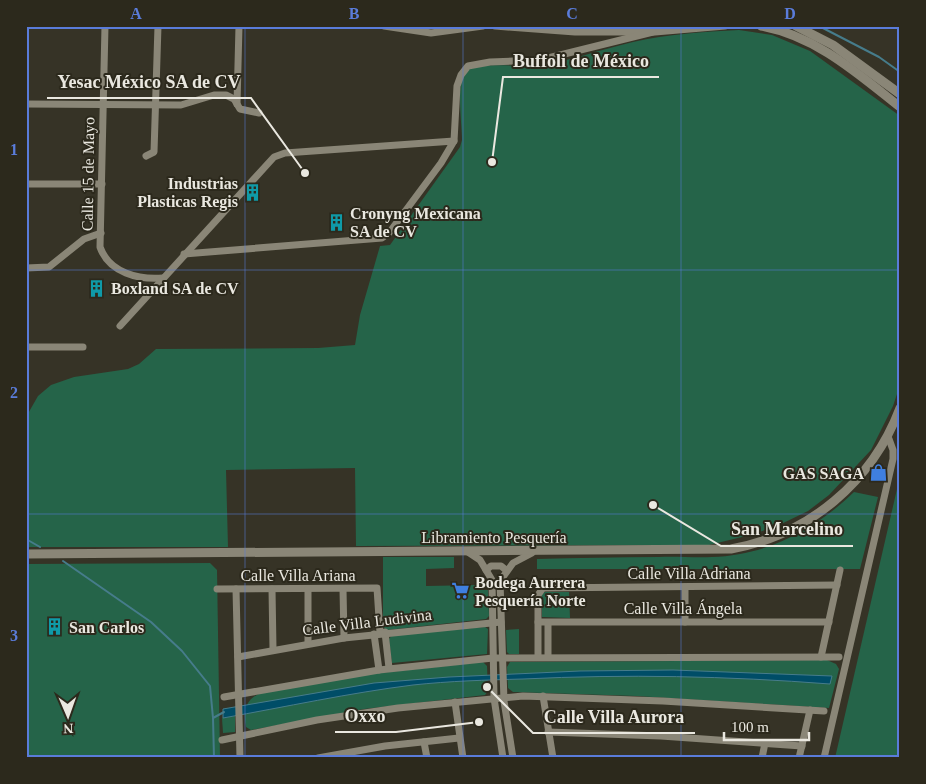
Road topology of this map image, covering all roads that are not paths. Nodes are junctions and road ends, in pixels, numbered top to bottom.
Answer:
1 (105, 26) edge
2 (158, 26) edge
3 (239, 26) edge
4 (384, 26) edge
5 (483, 26) edge
6 (495, 26) edge
7 (725, 26) edge
8 (761, 26) edge
9 (796, 26) edge
10 (575, 29) edge
11 (652, 32) junction
12 (900, 94) edge
13 (26, 104) edge
14 (103, 104) junction
15 (237, 104) junction
16 (155, 105) junction
17 (900, 106) edge
18 (259, 113) dead end
19 (454, 142) junction
20 (146, 156) dead end
21 (26, 184) edge
22 (102, 184) junction
23 (101, 233) junction
24 (184, 254) junction
25 (26, 268) edge
26 (163, 278) junction
27 (120, 326) dead end
28 (26, 347) edge
29 (83, 347) dead end
30 (900, 408) edge
31 (889, 440) dead end
32 (468, 552) junction
33 (491, 552) junction
34 (504, 552) junction
35 (534, 552) junction
36 (26, 554) edge
37 (482, 562) junction
38 (513, 563) junction
39 (840, 570) dead end
40 (488, 572) junction
41 (505, 572) junction
42 (837, 585) junction
43 (685, 587) junction
44 (217, 589) dead end
45 (236, 589) junction
46 (272, 589) junction
47 (308, 589) junction
48 (343, 589) junction
49 (493, 622) junction
50 (501, 622) junction
51 (538, 622) junction
52 (685, 622) junction
53 (829, 622) junction
54 (548, 623) junction
55 (380, 633) junction
56 (344, 638) junction
57 (308, 643) junction
58 (273, 650) junction
59 (543, 657) junction
60 (821, 657) junction
61 (839, 657) dead end
62 (238, 658) junction
63 (498, 660) junction
64 (389, 668) junction
65 (379, 670) junction
66 (239, 695) junction
67 (543, 696) junction
68 (224, 697) dead end
69 (499, 697) junction
70 (455, 702) junction
71 (810, 710) junction
72 (824, 711) dead end
73 (548, 732) junction
74 (239, 735) junction
75 (459, 738) junction
76 (222, 740) dead end
77 (424, 742) junction
78 (765, 743) junction
79 (802, 746) junction
80 (348, 755) edge
81 (240, 758) edge
82 (318, 758) edge
83 (427, 758) edge
84 (463, 758) edge
85 (503, 758) edge
86 (513, 758) edge
87 (553, 758) edge
88 (762, 758) edge
89 (800, 758) edge
90 (824, 758) edge

1 - 14 street, Calle 15 de Mayo
2 - 16 street
3 - 15 street
4 - 5 street
6 - 10 street
7 - 11 street
8 - 17 main road
9 - 12 main road
10 - 11 street
11 - 19 street
13 - 14 street
14 - 16 street
14 - 22 street, Calle 15 de Mayo
15 - 16 street
15 - 18 street
16 - 20 street
19 - 24 street
19 - 24 street
21 - 22 street
22 - 23 street, Calle 15 de Mayo
23 - 25 street
23 - 26 street, Calle 15 de Mayo
24 - 26 street
26 - 27 street
28 - 29 street
30 - 35 main road, Libramiento Pesquería
31 - 90 street
32 - 33 main road, Libramiento Pesquería
32 - 36 main road, Libramiento Pesquería
32 - 37 street
33 - 34 main road, Libramiento Pesquería
33 - 37 street
34 - 35 main road, Libramiento Pesquería
34 - 38 street
35 - 38 street
37 - 40 street
38 - 41 street
39 - 42 street
40 - 41 street
40 - 41 street
40 - 49 street
41 - 50 street
42 - 43 street, Calle Villa Adriana
42 - 53 street
43 - 51 street, Calle Villa Adriana
43 - 52 street
44 - 45 street, Calle Villa Ariana
45 - 46 street, Calle Villa Ariana
45 - 62 street
46 - 47 street, Calle Villa Ariana
46 - 58 street
47 - 48 street, Calle Villa Ariana
47 - 57 street
48 - 55 street, Calle Villa Ariana
48 - 56 street
49 - 50 street, Calle Villa Ludivina
49 - 55 street, Calle Villa Ludivina
49 - 63 street
50 - 63 street
51 - 54 street, Calle Villa Ángela
51 - 59 street
52 - 53 street, Calle Villa Ángela
52 - 54 street, Calle Villa Ángela
53 - 60 street
54 - 59 street
55 - 56 street, Calle Villa Ludivina
55 - 64 street
55 - 65 street
56 - 57 street, Calle Villa Ludivina
57 - 58 street, Calle Villa Ludivina
58 - 62 street, Calle Villa Ludivina
59 - 60 street
59 - 63 street
60 - 61 street
62 - 66 street
63 - 64 street
63 - 69 street
63 - 69 street
64 - 65 street
65 - 66 street
66 - 68 street
66 - 74 street
67 - 69 street
67 - 71 street
67 - 73 street
69 - 70 street
69 - 85 street
69 - 86 street
70 - 74 street
70 - 75 street
71 - 72 street
71 - 79 street
73 - 78 street
73 - 87 street
74 - 76 street
74 - 81 street
75 - 77 street
75 - 84 street
77 - 80 street
77 - 83 street
78 - 79 street
78 - 88 street
79 - 89 street
80 - 82 street

